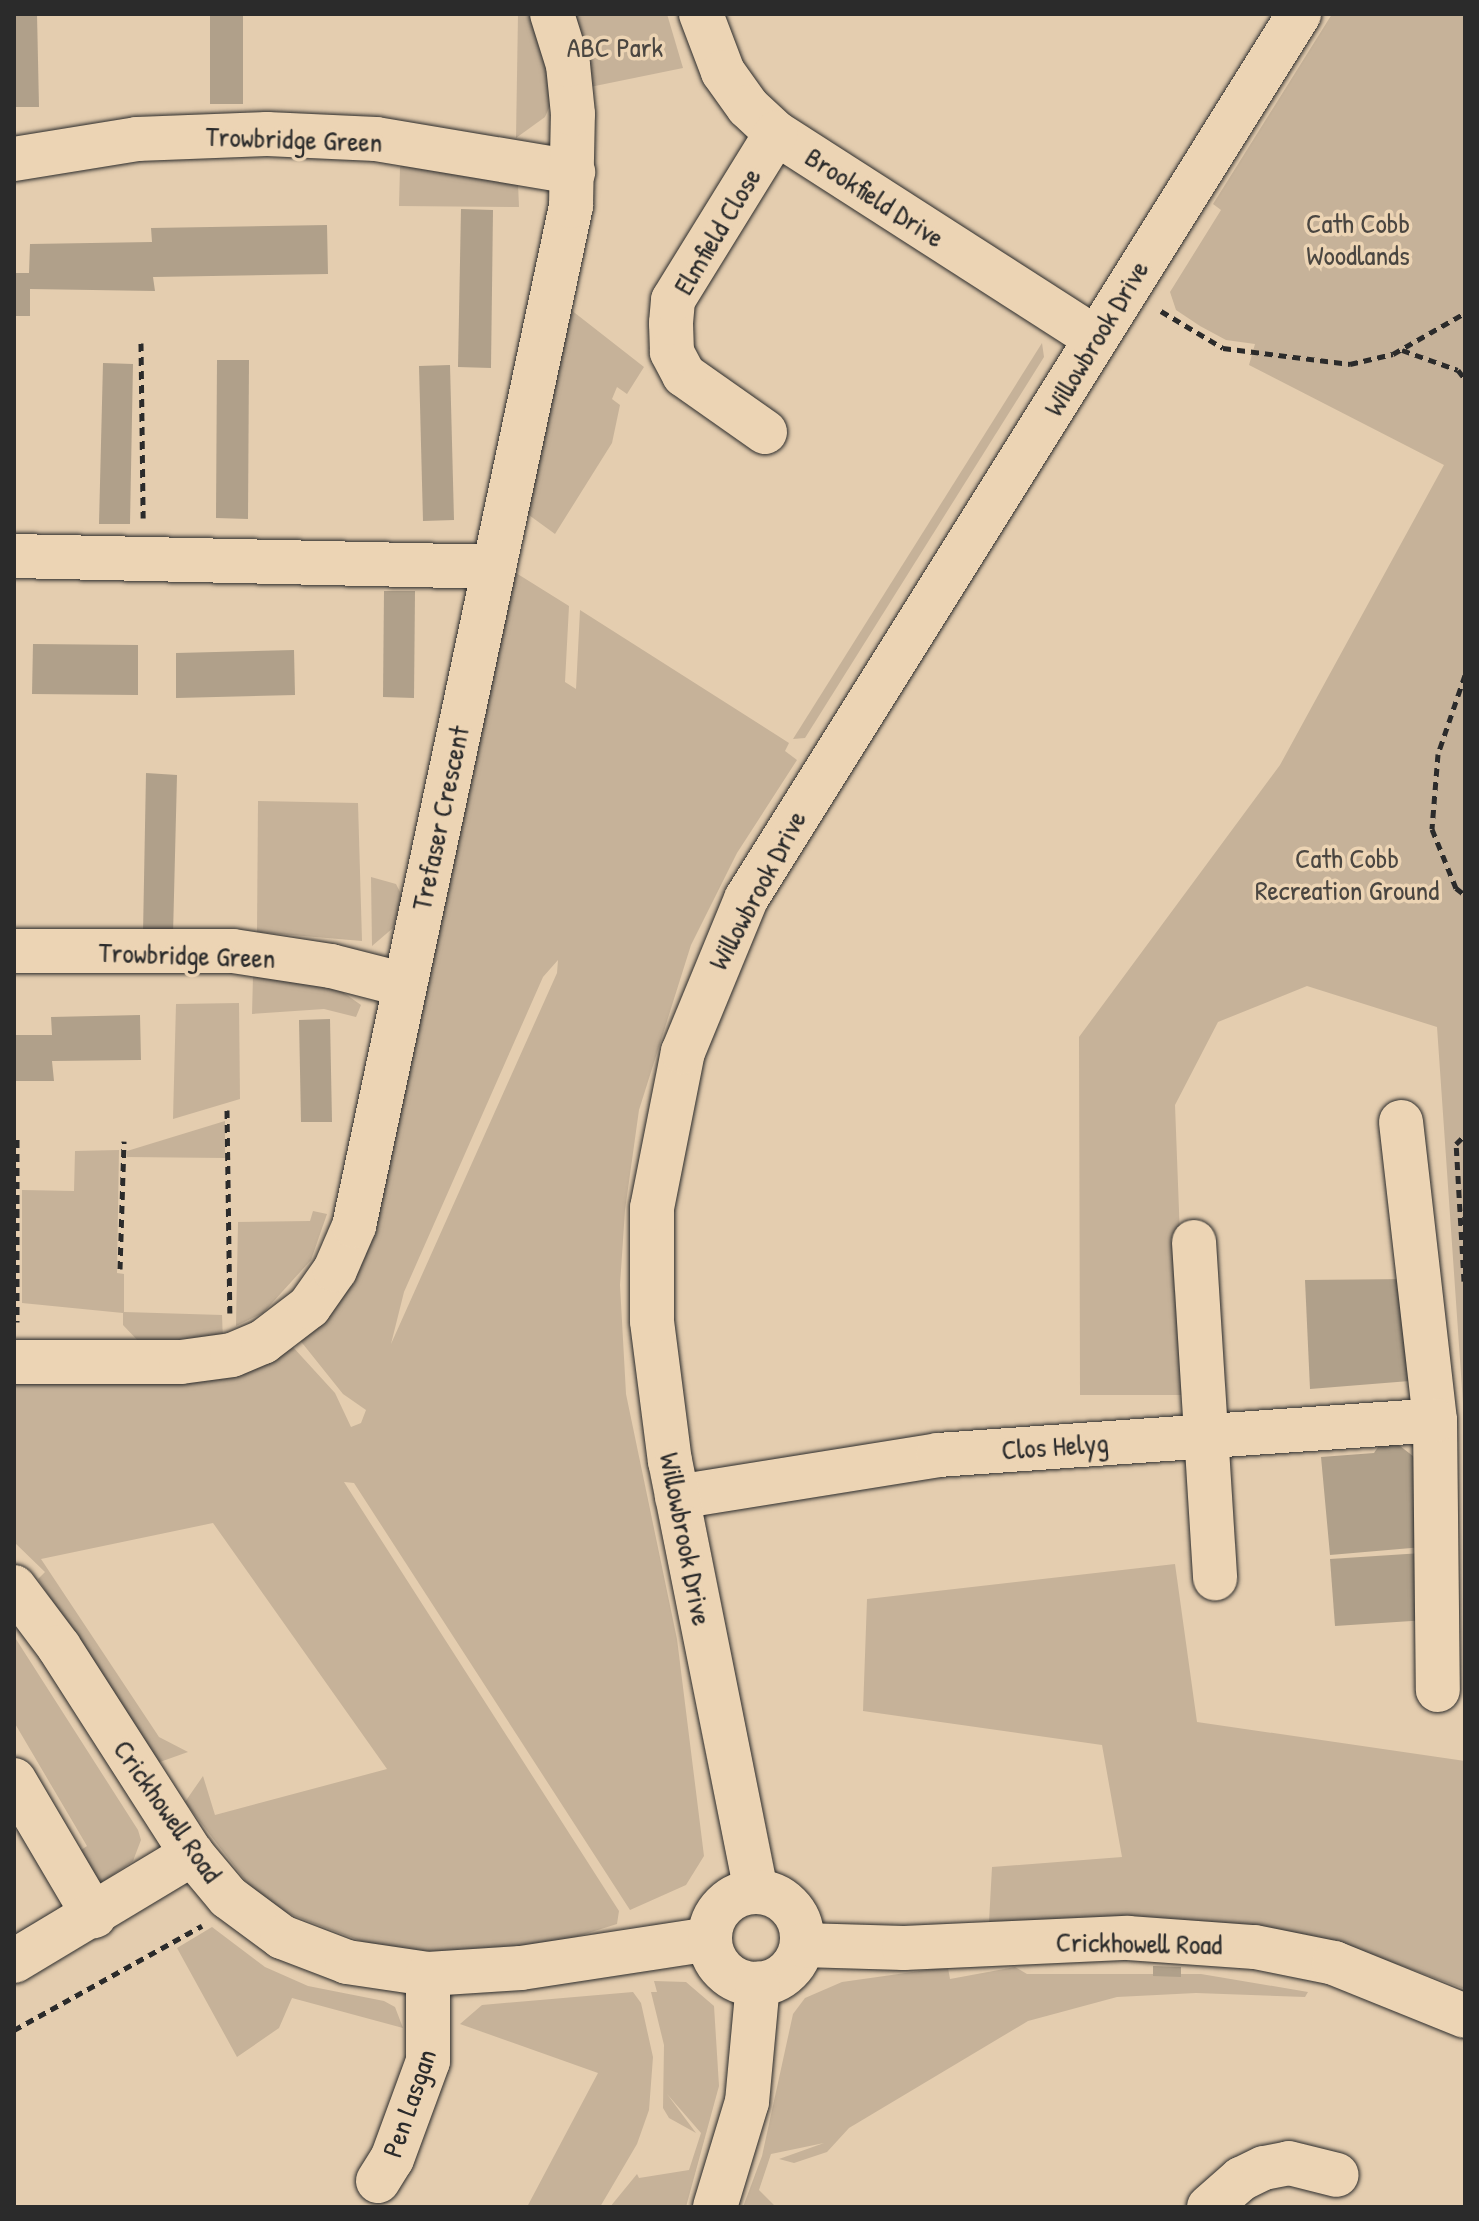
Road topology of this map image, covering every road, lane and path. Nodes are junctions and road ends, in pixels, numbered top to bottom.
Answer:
1 (552, 14) edge
2 (701, 14) edge
3 (1299, 14) edge
4 (776, 133) junction
5 (14, 159) edge
6 (573, 172) junction
7 (1155, 307) dead end
8 (1465, 313) edge
9 (1095, 338) junction
10 (141, 343) dead end
11 (1401, 349) junction
12 (1465, 379) edge
13 (765, 432) dead end
14 (14, 556) edge
15 (144, 556) junction
16 (493, 567) junction
17 (1465, 675) edge
18 (1465, 895) edge
19 (14, 951) edge
20 (405, 985) junction
21 (227, 1110) dead end
22 (1401, 1122) dead end
23 (1465, 1135) edge
24 (17, 1139) dead end
25 (124, 1141) dead end
26 (1194, 1242) dead end
27 (120, 1269) dead end
28 (1465, 1289) edge
29 (232, 1355) junction
30 (15, 1362) edge
31 (1435, 1420) junction
32 (1205, 1435) junction
33 (677, 1497) junction
34 (1215, 1578) dead end
35 (14, 1587) edge
36 (1438, 1690) dead end
37 (14, 1780) edge
38 (192, 1854) junction
39 (756, 1891) junction
40 (238, 1906) junction
41 (94, 1916) junction
42 (710, 1939) junction
43 (802, 1945) junction
44 (14, 1961) edge
45 (428, 1974) junction
46 (758, 1984) junction
47 (1465, 2016) edge
48 (14, 2030) edge
49 (1337, 2175) dead end
50 (378, 2181) dead end
51 (715, 2207) edge
52 (1209, 2207) edge

1 - 6 street, Trefaser Crescent
2 - 4 street, Brookfield Drive
3 - 9 street, Willowbrook Drive
4 - 9 street, Brookfield Drive
4 - 13 street, Elmfield Close
5 - 6 street, Trowbridge Green
6 - 16 street, Trefaser Crescent
7 - 11 path
8 - 11 path
9 - 33 street, Willowbrook Drive
10 - 15 path
11 - 12 path
14 - 15 street
15 - 16 street
16 - 20 street, Trefaser Crescent
17 - 18 path
19 - 20 street, Trowbridge Green
20 - 29 street, Trefaser Crescent
21 - 29 path
22 - 31 street
23 - 28 path
24 - 30 path
25 - 27 path
26 - 32 street
29 - 30 street, Trefaser Crescent
31 - 32 street, Clos Helyg
31 - 36 street
32 - 33 street, Clos Helyg
32 - 34 street
33 - 39 street, Willowbrook Drive
35 - 38 street, Crickhowell Road
37 - 41 street
38 - 40 street, Crickhowell Road
38 - 41 street
39 - 42 street
39 - 43 street
40 - 45 street, Crickhowell Road
40 - 48 path
41 - 44 street
42 - 45 street, Crickhowell Road
42 - 46 street
43 - 46 street
43 - 47 street, Crickhowell Road
45 - 50 street, Pen Lasgan
46 - 51 street
49 - 52 street

